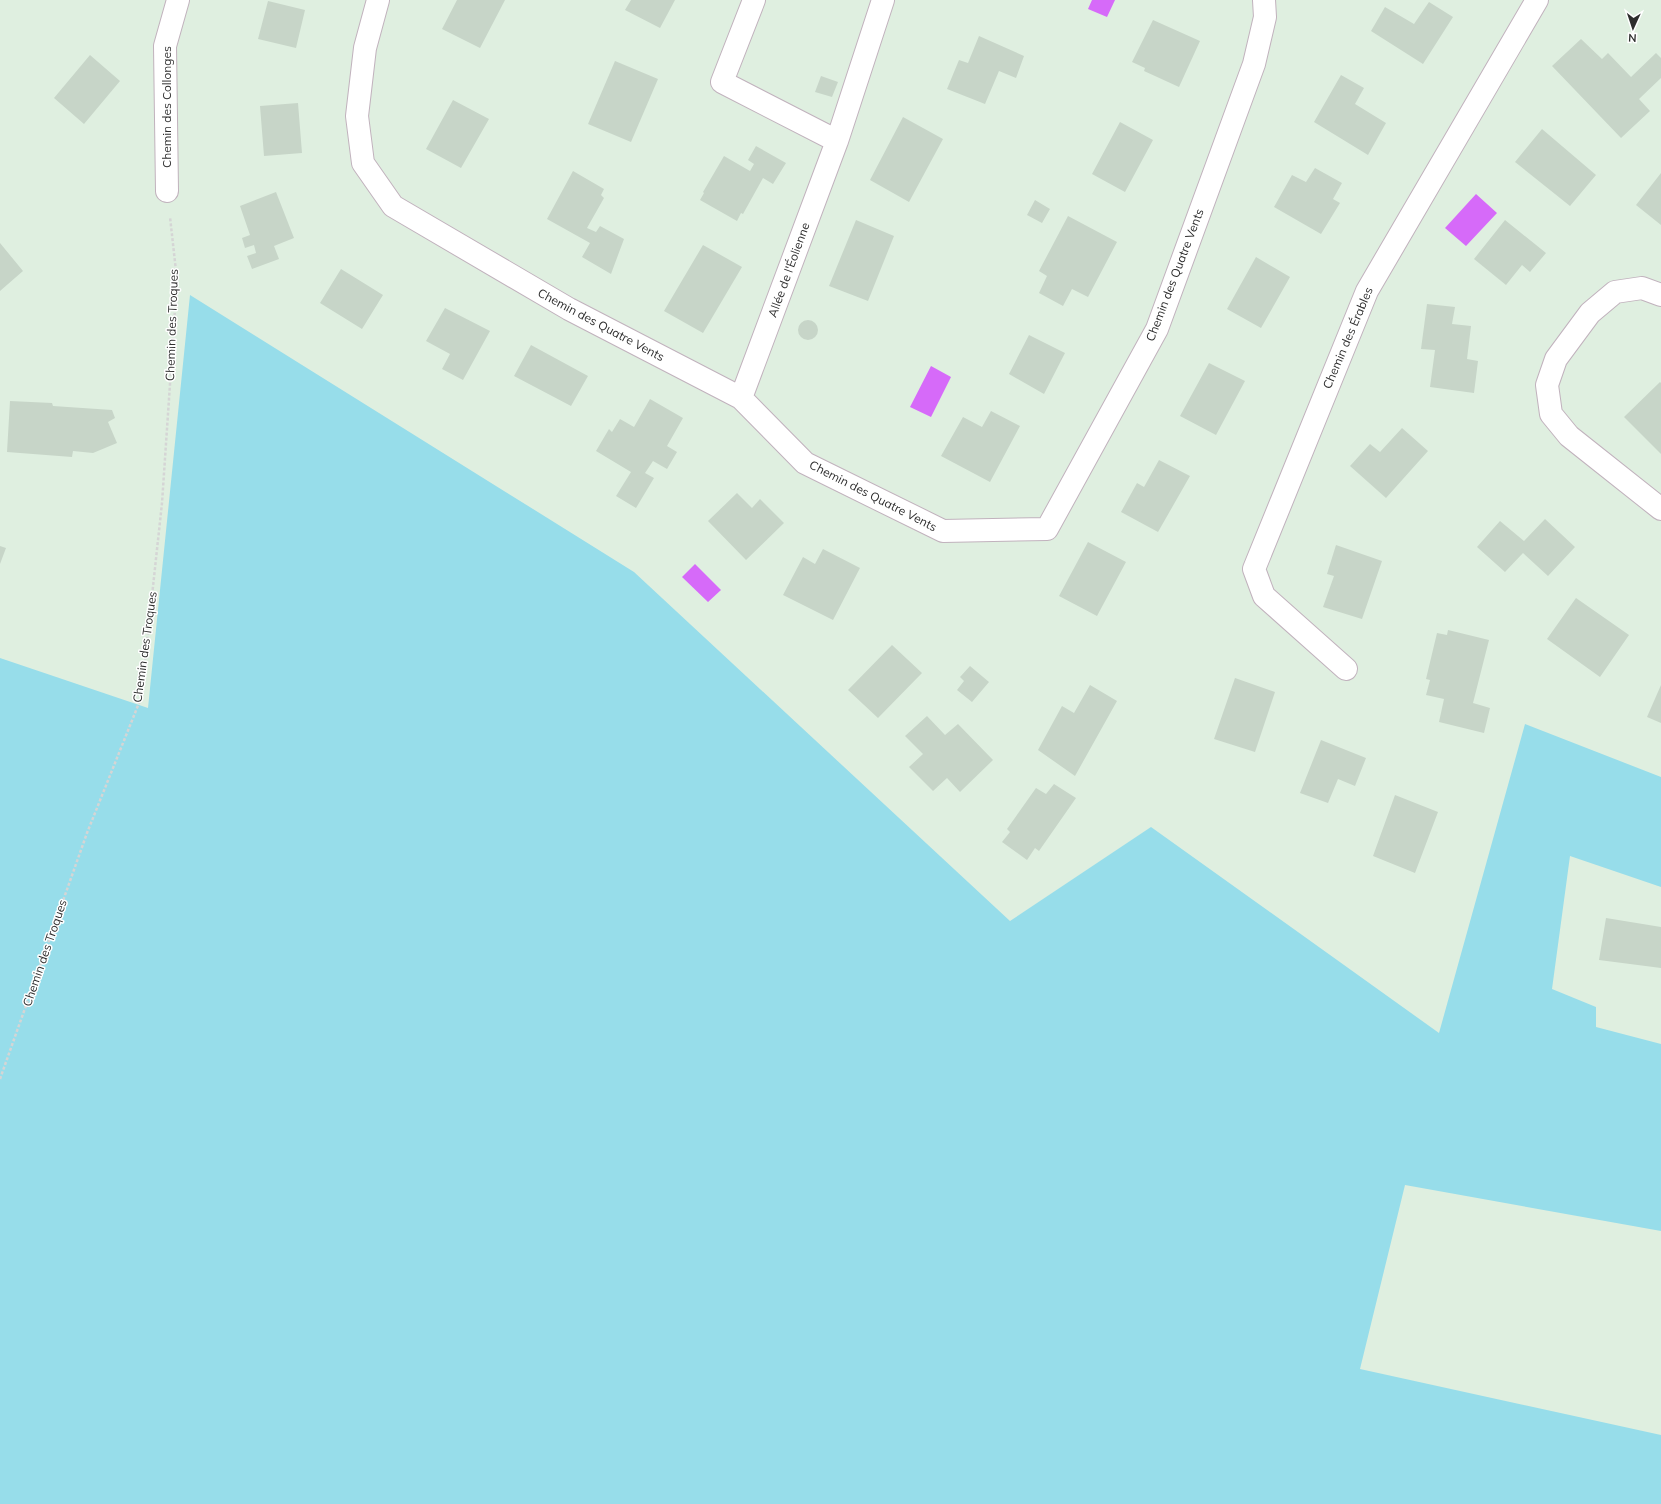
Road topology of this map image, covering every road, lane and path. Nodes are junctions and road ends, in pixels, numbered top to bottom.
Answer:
1 (178, 0) edge
2 (378, 0) edge
3 (754, 0) edge
4 (883, 0) edge
5 (1264, 0) edge
6 (1537, 0) edge
7 (837, 142) junction
8 (167, 191) joint
9 (1661, 295) edge
10 (741, 398) junction
11 (1661, 509) edge
12 (1346, 669) dead end
13 (0, 1079) edge

1 - 8 street, Chemin des Collonges
2 - 10 street, Chemin des Quatre Vents
3 - 7 street
4 - 7 street, Allée de l'Éolienne
5 - 10 street, Chemin des Quatre Vents
6 - 12 street, Chemin des Érables
7 - 10 street, Allée de l'Éolienne
8 - 13 path, Chemin des Troques
9 - 11 street

